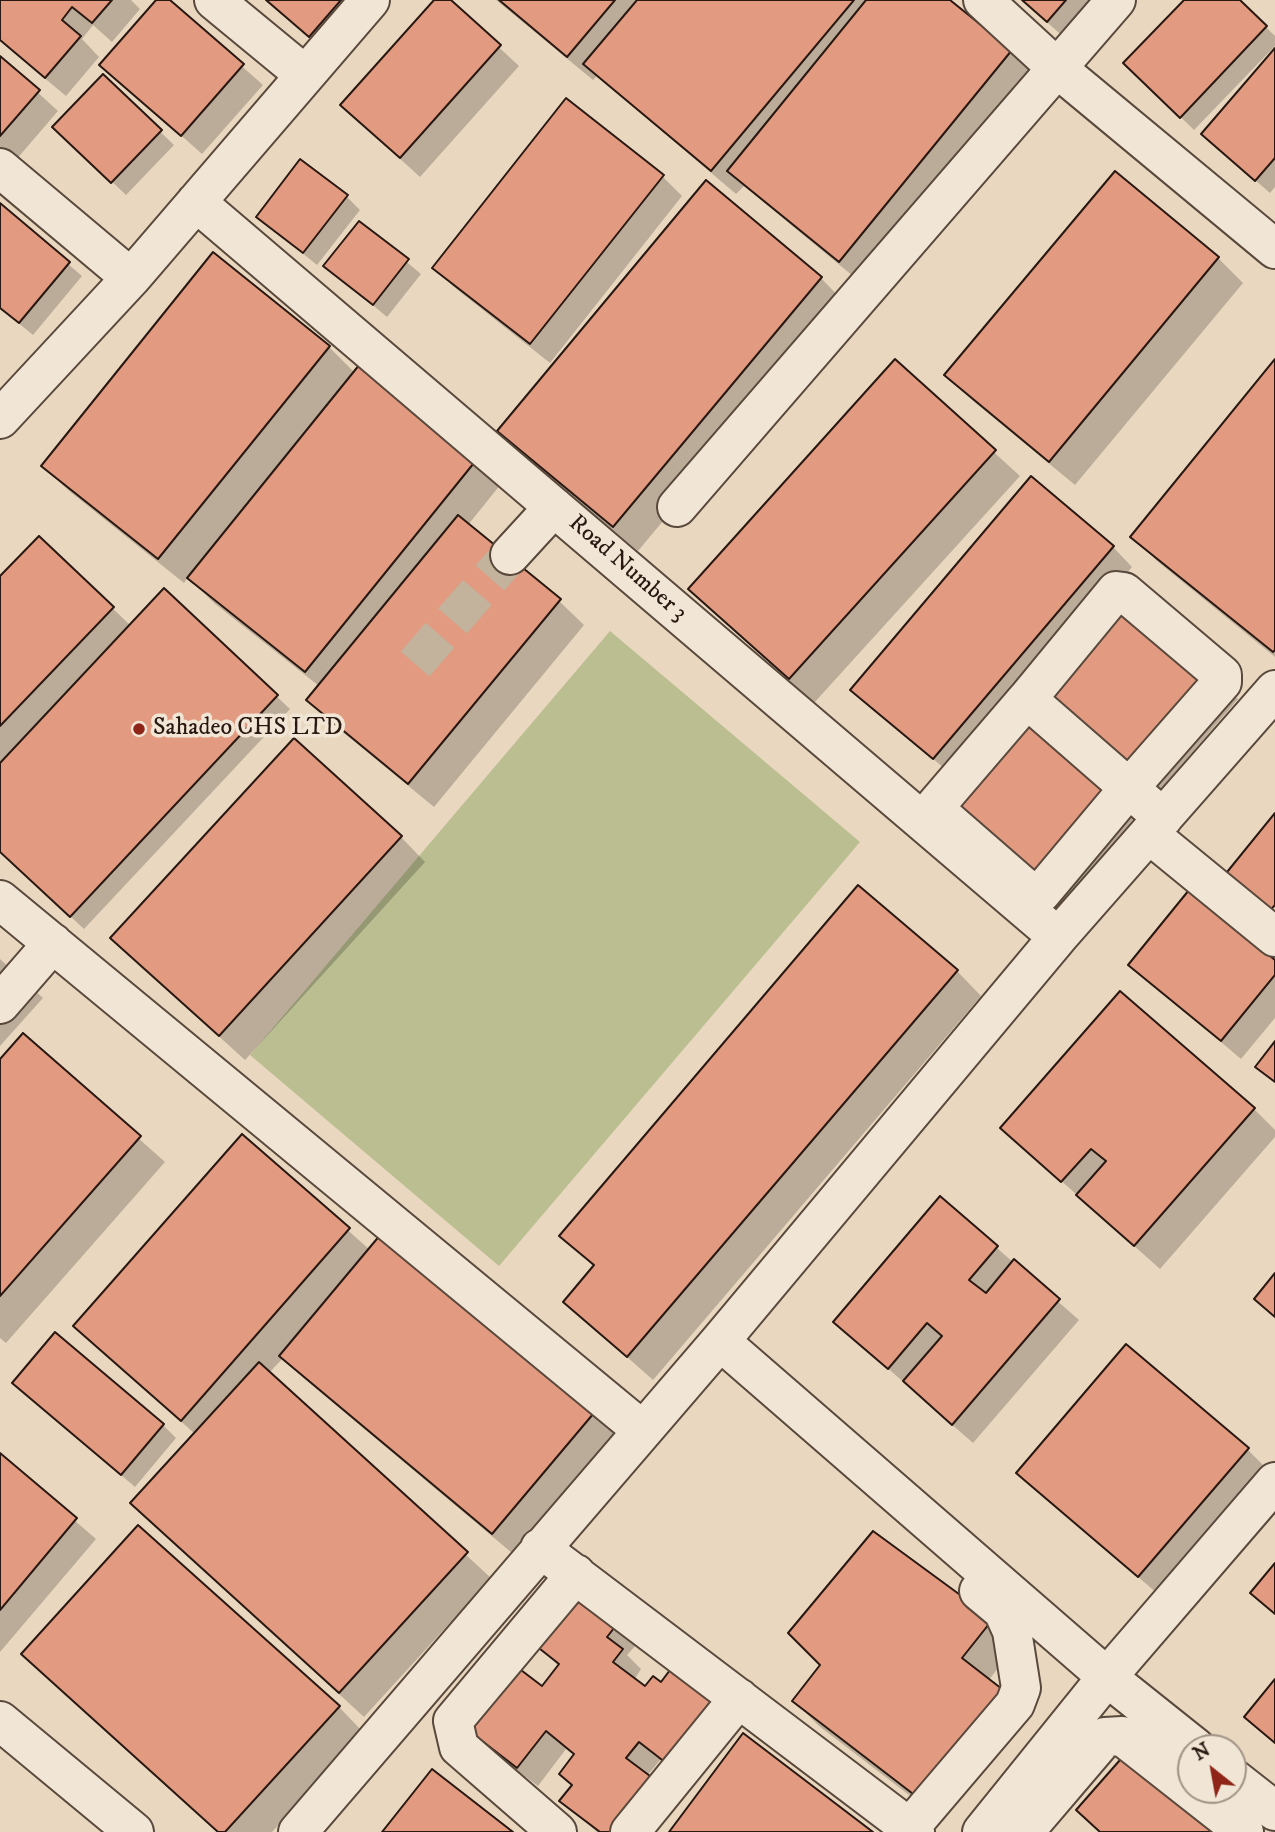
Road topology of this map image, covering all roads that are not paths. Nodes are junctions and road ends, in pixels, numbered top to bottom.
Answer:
1 (215, 0) edge
2 (370, 0) edge
3 (983, 0) edge
4 (1116, 0) edge
5 (1058, 69) junction
6 (305, 75) junction
7 (0, 168) edge
8 (196, 202) junction
9 (1275, 249) edge
10 (131, 278) junction
11 (0, 418) edge
12 (554, 507) junction
13 (677, 507) dead end
14 (510, 555) tunnel mouth
15 (1027, 699) junction
16 (1270, 705) edge
17 (1129, 788) junction
18 (1156, 826) junction
19 (0, 900) edge
20 (1058, 937) junction
21 (1275, 937) edge
22 (53, 943) junction
23 (13, 964) edge
24 (0, 1004) edge
25 (720, 1341) junction
26 (642, 1430) junction
27 (1275, 1482) edge
28 (912, 1533) dead end
29 (540, 1548) junction
30 (576, 1574) junction
31 (1107, 1677) junction
32 (739, 1698) junction
33 (0, 1721) edge
34 (1178, 1734) edge
35 (1247, 1789) edge
36 (1275, 1811) edge
37 (1016, 1825) edge
38 (910, 1831) edge
39 (134, 1832) edge
40 (298, 1832) edge
41 (557, 1832) edge
42 (630, 1832) edge
43 (1244, 1832) edge

1 - 6 street
2 - 6 street
3 - 5 street
4 - 5 street
5 - 9 street
5 - 13 street
6 - 8 street
7 - 10 street
8 - 10 street
8 - 12 street, Road Number 3
10 - 11 street
12 - 14 street
12 - 20 street, Road Number 3
15 - 17 street
15 - 17 street
15 - 17 street
16 - 18 street
17 - 18 street
18 - 20 street
18 - 21 street
19 - 22 street
20 - 25 street
22 - 23 street
22 - 26 street
23 - 24 street
25 - 26 street
25 - 31 street
26 - 29 street
27 - 31 street
28 - 38 street
29 - 30 street
29 - 40 street
30 - 32 street
30 - 41 street
31 - 34 street
31 - 37 street
32 - 38 street
32 - 42 street
33 - 39 street
35 - 36 street
37 - 43 street

